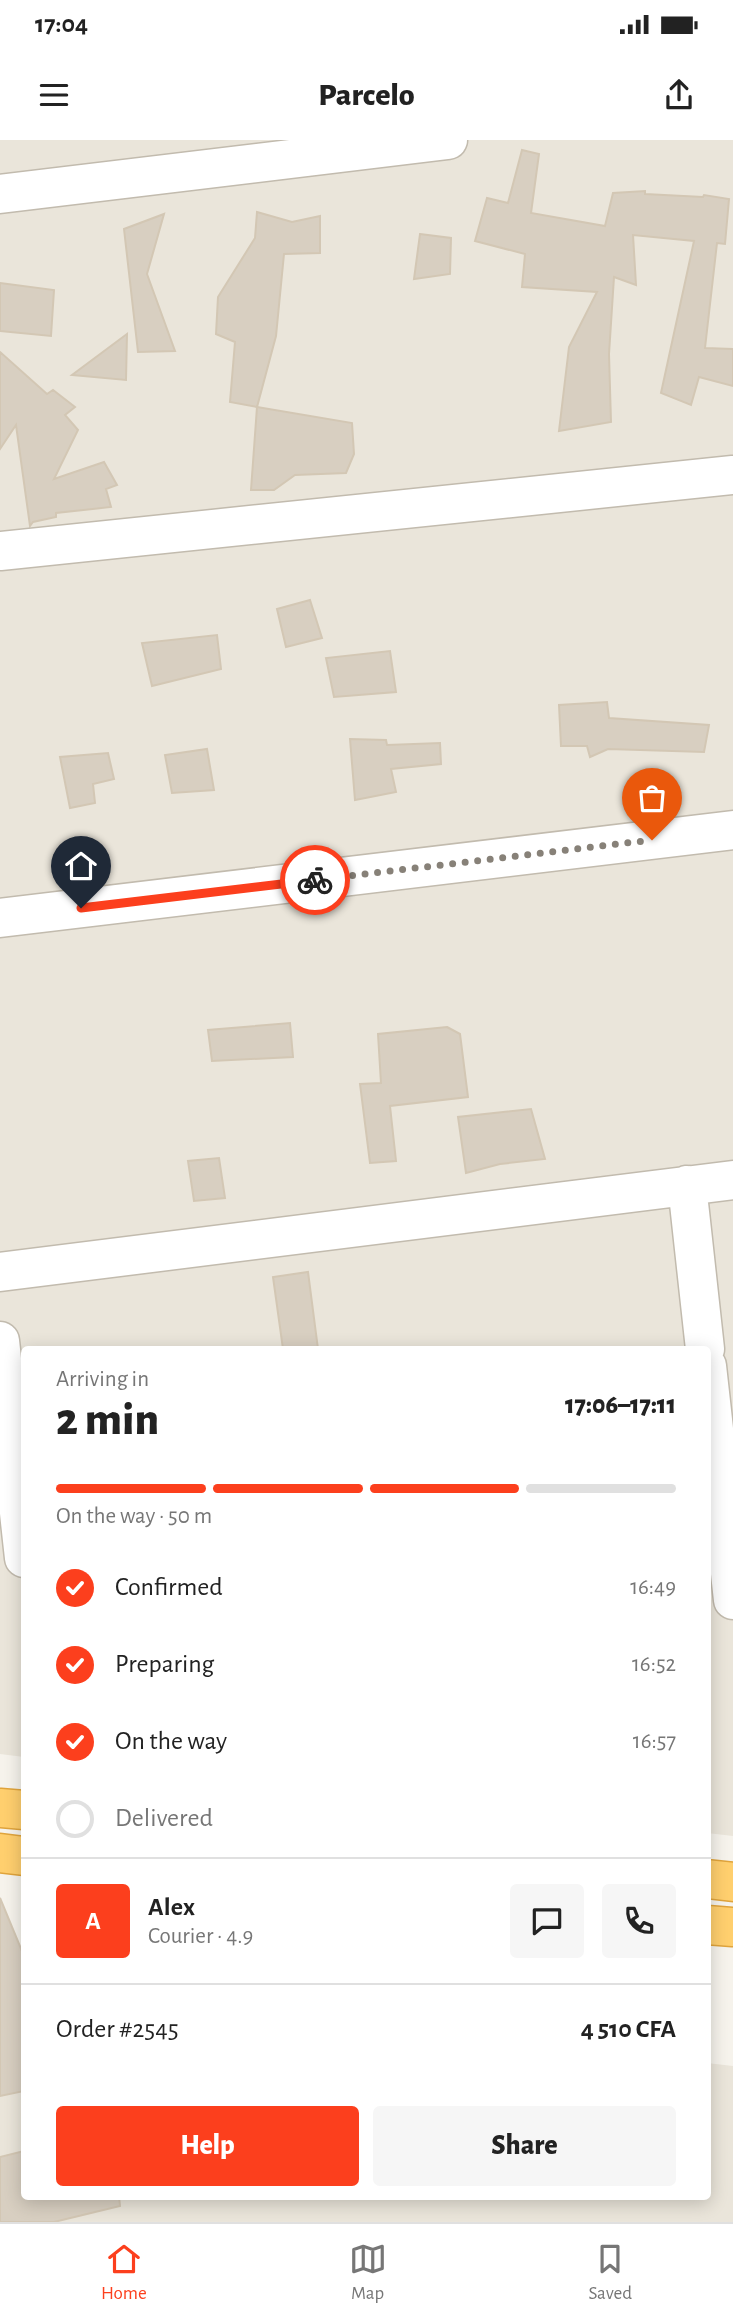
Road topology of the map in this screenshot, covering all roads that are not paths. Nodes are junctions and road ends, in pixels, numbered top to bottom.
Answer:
1 (448, 140) edge
2 (307, 148) edge
3 (0, 194) edge
4 (733, 475) edge
5 (0, 551) edge
6 (733, 830) edge
7 (0, 918) edge
8 (733, 1180) edge
9 (687, 1185) junction
10 (0, 1272) edge
11 (0, 1341) edge
12 (705, 1346) edge
13 (711, 1402) edge
14 (21, 1531) edge
15 (733, 1600) edge
16 (0, 1808) edge
17 (21, 1810) edge
18 (0, 1853) edge
19 (21, 1856) edge
20 (711, 1879) edge
21 (733, 1882) edge
22 (711, 1925) edge
23 (733, 1927) edge

1 - 2 street
2 - 3 street
4 - 5 street
6 - 7 street
8 - 9 street
9 - 10 street
9 - 12 street
11 - 14 street
13 - 15 street
16 - 17 highway
18 - 19 highway
20 - 21 highway
22 - 23 highway

